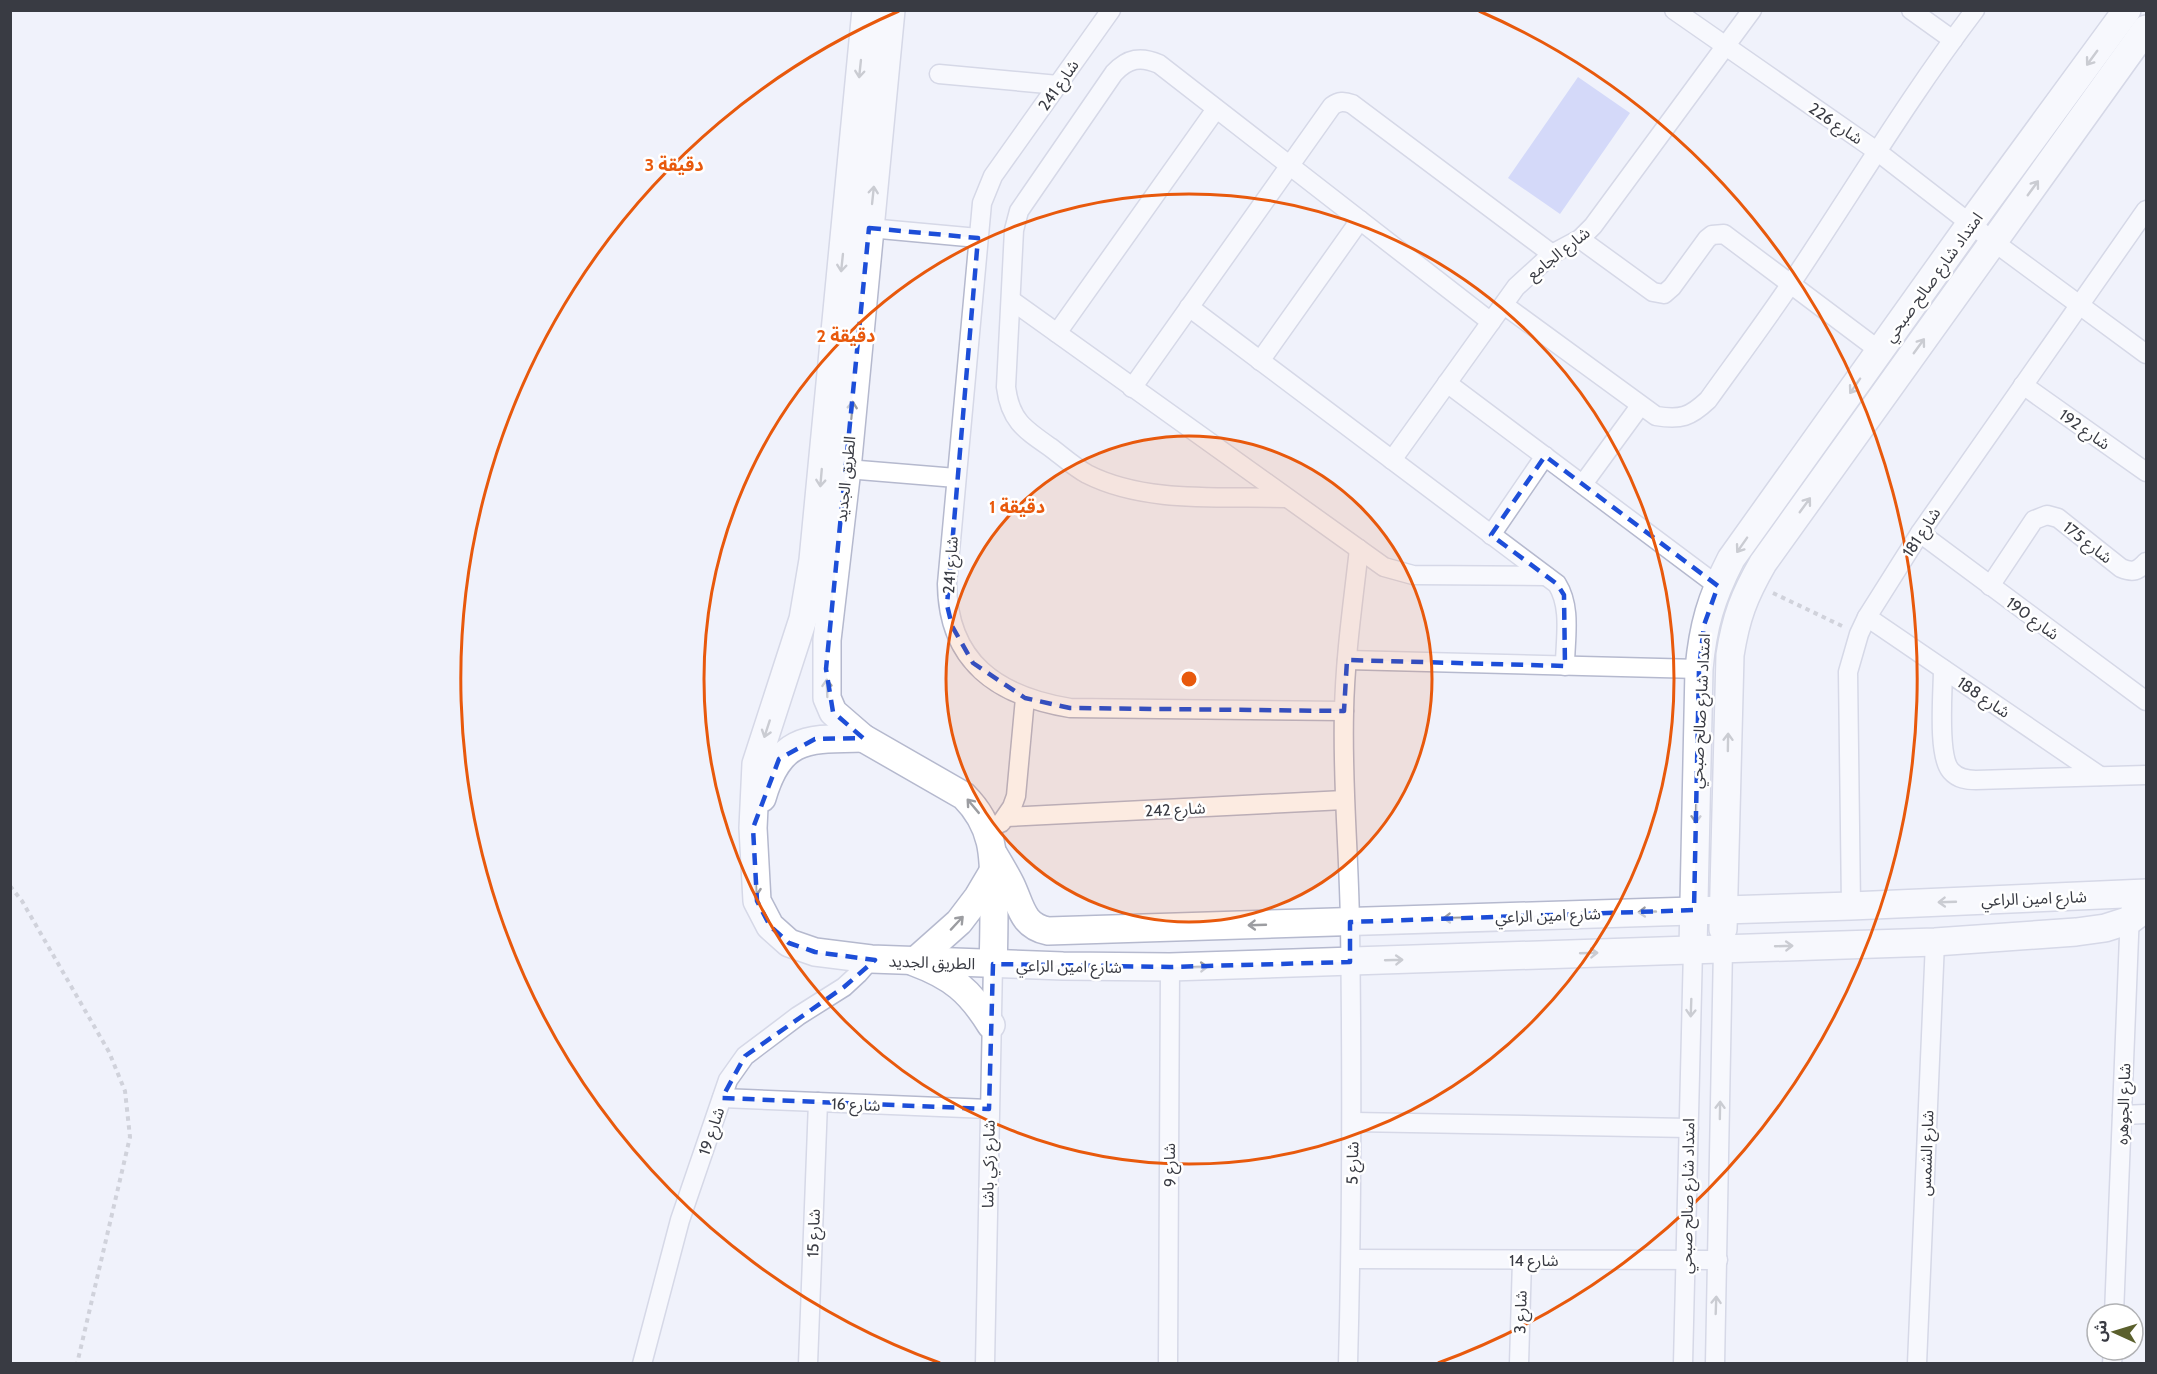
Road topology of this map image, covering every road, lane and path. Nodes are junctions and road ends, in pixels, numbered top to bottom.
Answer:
1 (866, 10) edge
2 (891, 10) edge
3 (1111, 10) edge
4 (1674, 10) edge
5 (1752, 10) edge
6 (1911, 10) edge
7 (1975, 10) edge
8 (2127, 10) edge
9 (2146, 29) edge
10 (1953, 40) junction
11 (1726, 48) junction
12 (939, 74) dead end
13 (1058, 85) junction
14 (1216, 109) junction
15 (1878, 152) junction
16 (1289, 166) junction
17 (1360, 220) junction
18 (2143, 222) edge
19 (1971, 223) junction
20 (869, 228) junction
21 (978, 238) junction
22 (1580, 239) junction
23 (1994, 242) junction
24 (1552, 254) junction
25 (1791, 284) junction
26 (1011, 300) junction
27 (1504, 305) junction
28 (2081, 307) junction
29 (1189, 308) junction
30 (1491, 322) junction
31 (1057, 333) junction
32 (1880, 351) junction
33 (2146, 354) edge
34 (1260, 361) junction
35 (1448, 383) junction
36 (2023, 385) junction
37 (1132, 388) junction
38 (1640, 406) junction
39 (1545, 456) junction
40 (1392, 460) junction
41 (846, 469) junction
42 (2146, 472) edge
43 (956, 478) junction
44 (1583, 484) junction
45 (1286, 498) junction
46 (1920, 533) junction
47 (1491, 535) junction
48 (1359, 549) junction
49 (2146, 562) edge
50 (1546, 576) junction
51 (1752, 582) junction
52 (1718, 585) junction
53 (1990, 586) junction
54 (1867, 617) junction
55 (1859, 634) junction
56 (1347, 660) junction
57 (1565, 666) junction
58 (1699, 669) junction
59 (1943, 669) junction
60 (1024, 698) junction
61 (2146, 701) edge
62 (1344, 711) junction
63 (863, 738) junction
64 (2146, 775) edge
65 (2100, 776) junction
66 (1344, 800) junction
67 (753, 828) junction
68 (996, 844) junction
69 (10, 886) edge
70 (2139, 904) edge
71 (1851, 906) junction
72 (1694, 910) junction
73 (1724, 910) junction
74 (1350, 922) junction
75 (1935, 942) junction
76 (1723, 948) junction
77 (1693, 949) junction
78 (870, 959) junction
79 (914, 962) junction
80 (1350, 962) junction
81 (993, 964) junction
82 (1170, 968) junction
83 (991, 1025) junction
84 (722, 1098) junction
85 (818, 1102) junction
86 (989, 1109) junction
87 (2146, 1114) edge
88 (2122, 1115) junction
89 (1353, 1122) junction
90 (1689, 1128) junction
91 (1351, 1259) junction
92 (1522, 1260) junction
93 (1686, 1260) junction
94 (1718, 1260) junction
95 (2114, 1302) edge
96 (77, 1364) edge
97 (642, 1364) edge
98 (808, 1364) edge
99 (985, 1364) edge
100 (1168, 1364) edge
101 (1348, 1364) edge
102 (1518, 1364) edge
103 (1683, 1364) edge
104 (1714, 1364) edge
105 (1917, 1364) edge

1 -> 67 street, الطريق الجديد
20 -> 2 street, الطريق الجديد
3 - 13 street, شارع 241
4 - 11 street, شارع 226
5 - 11 street, شارع الجامع
6 - 10 street
7 - 10 street
8 -> 19 street, امتداد شارع صالح صبحي
23 -> 9 street, امتداد شارع صالح صبحي
10 - 15 street
11 - 15 street, شارع 226
11 - 22 street, شارع الجامع
12 - 13 street
13 - 21 street, شارع 241
14 - 16 street
14 - 26 street
14 - 31 street
15 - 19 street, شارع 226
15 - 25 street
16 - 17 street
16 - 24 street
16 - 29 street
17 - 30 street
17 - 34 street
18 - 28 street, شارع 181
19 - 23 street, شارع 226
19 - 32 street, امتداد شارع صالح صبحي
20 - 21 street
41 -> 20 street, الطريق الجديد
21 - 43 street, شارع 241
22 - 24 street, شارع الجامع
22 - 25 street
23 - 28 street, شارع 226
51 -> 23 street, امتداد شارع صالح صبحي
24 - 27 street, شارع الجامع
25 - 32 street
25 - 38 street
26 - 31 street
26 - 45 street
27 - 30 street, شارع الجامع
27 - 38 street
28 - 33 street, شارع 226
28 - 36 street, شارع 181
29 - 34 street
29 - 37 street
30 - 35 street, شارع الجامع
31 - 37 street
32 -> 52 street, امتداد شارع صالح صبحي
34 - 40 street
35 - 39 street
35 - 40 street, شارع الجامع
36 - 42 street, شارع 192
36 - 46 street, شارع 181
37 - 45 street
38 - 44 street
39 - 44 street
39 - 47 street
40 - 47 street
41 - 43 street
63 -> 41 street, الطريق الجديد
43 - 60 street, شارع 241
44 - 52 street
45 - 48 street
46 - 53 street, شارع 190
46 - 54 street, شارع 181
47 - 50 street
48 - 50 street
48 - 56 street, شارع 5
49 - 53 street, شارع 175
50 - 57 street
51 - 55 path
73 -> 51 street, امتداد شارع صالح صبحي
52 - 58 street, امتداد شارع صالح صبحي
53 - 61 street, شارع 190
54 - 55 street, شارع 181
54 - 59 street, شارع 188
55 - 71 street, شارع 181
56 - 57 street
56 - 62 street, شارع 5
57 - 58 street
58 -> 72 street, امتداد شارع صالح صبحي
59 - 65 street, شارع 188
59 - 65 street
60 - 62 street, شارع 241
60 - 68 street
62 - 66 street, شارع 5
63 - 67 street
68 -> 63 street, الطريق الجديد
64 - 65 street
66 - 68 street, شارع 242
66 - 74 street, شارع 5
67 -> 78 street, الطريق الجديد
74 -> 68 street, شارع امين الراعي
79 -> 68 street
68 - 81 street, الطريق الجديد
69 - 96 path
70 -> 71 street, شارع امين الراعي
70 - 75 street, شارع امين الراعي
70 - 88 street, شارع الجوهره
71 - 73 street, شارع امين الراعي
72 - 73 street, شارع امين الراعي
72 -> 74 street, شارع امين الراعي
72 - 77 street, امتداد شارع صالح صبحي
73 - 76 street, امتداد شارع صالح صبحي
74 - 80 street, شارع 5
76 -> 75 street, شارع امين الراعي
75 - 105 street, شارع الشمس
76 - 77 street, شارع امين الراعي
94 -> 76 street, امتداد شارع صالح صبحي
80 -> 77 street, شارع امين الراعي
77 -> 90 street, امتداد شارع صالح صبحي
78 - 79 street, الطريق الجديد
78 - 84 street, شارع 19
79 - 81 street, الطريق الجديد
79 - 83 street
82 -> 80 street, شارع امين الراعي
80 - 89 street, شارع 5
81 - 82 street, شارع امين الراعي
81 - 83 street, شارع زكي باشا
82 - 100 street, شارع 9
83 - 86 street, شارع زكي باشا
84 - 85 street, شارع 16
84 - 97 street, شارع 19
85 - 86 street, شارع 16
85 - 98 street, شارع 15
86 - 99 street, شارع زكي باشا
87 - 88 street
88 - 95 street, شارع الجوهره
89 - 90 street
89 - 91 street, شارع 5
90 - 93 street, امتداد شارع صالح صبحي
91 - 92 street, شارع 14
91 - 101 street, شارع 5
92 - 93 street, شارع 14
92 - 102 street, شارع 3
93 - 94 street, شارع 14
93 - 103 street, امتداد شارع صالح صبحي
104 -> 94 street, امتداد شارع صالح صبحي

